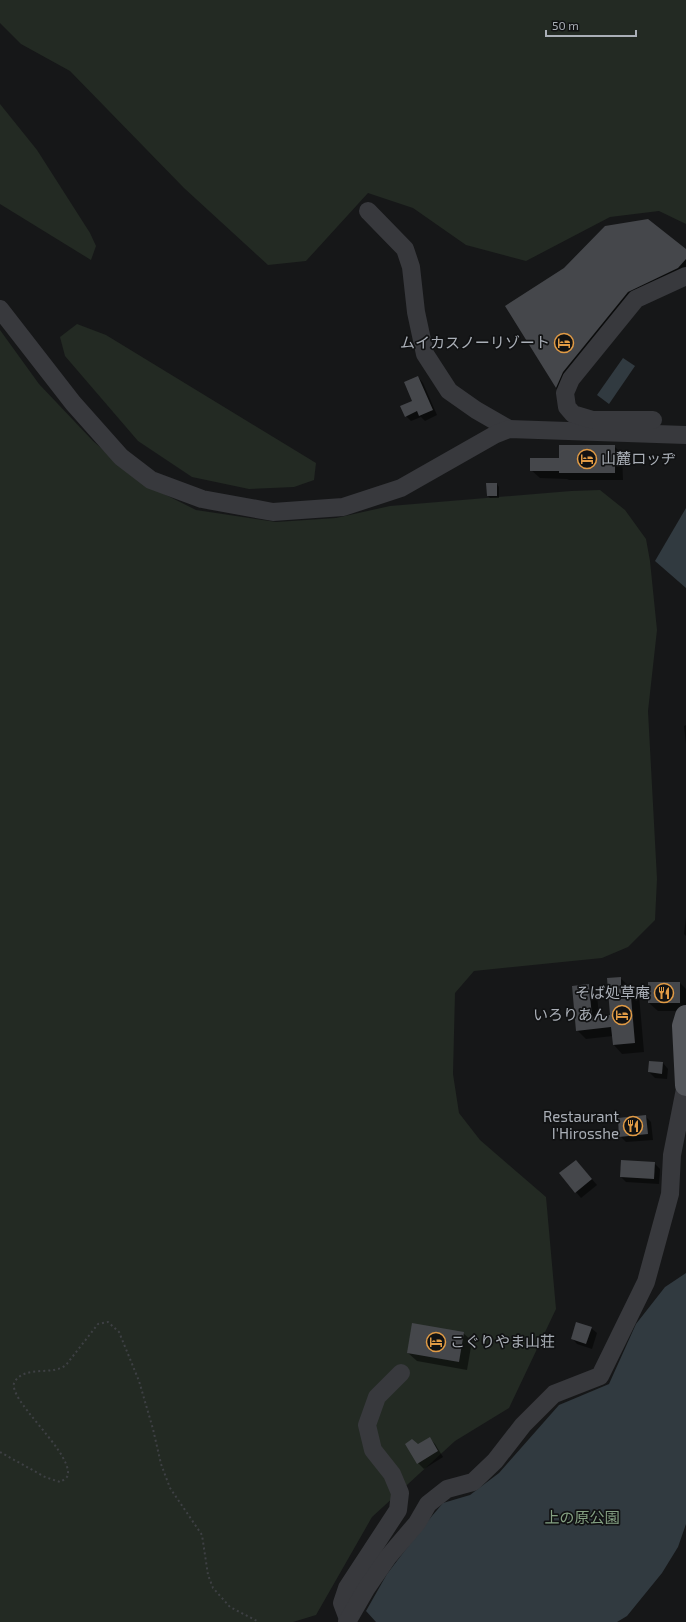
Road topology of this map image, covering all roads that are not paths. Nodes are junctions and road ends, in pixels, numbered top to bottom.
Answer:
1 (368, 211) dead end
2 (686, 276) edge
3 (0, 309) edge
4 (653, 420) dead end
5 (509, 429) junction
6 (686, 435) edge
7 (686, 1016) edge
8 (686, 1081) edge
9 (401, 1373) dead end
10 (347, 1620) edge

1 - 5 street
2 - 4 street
3 - 5 street
5 - 6 street
7 - 8 main road
8 - 10 street
9 - 10 street

